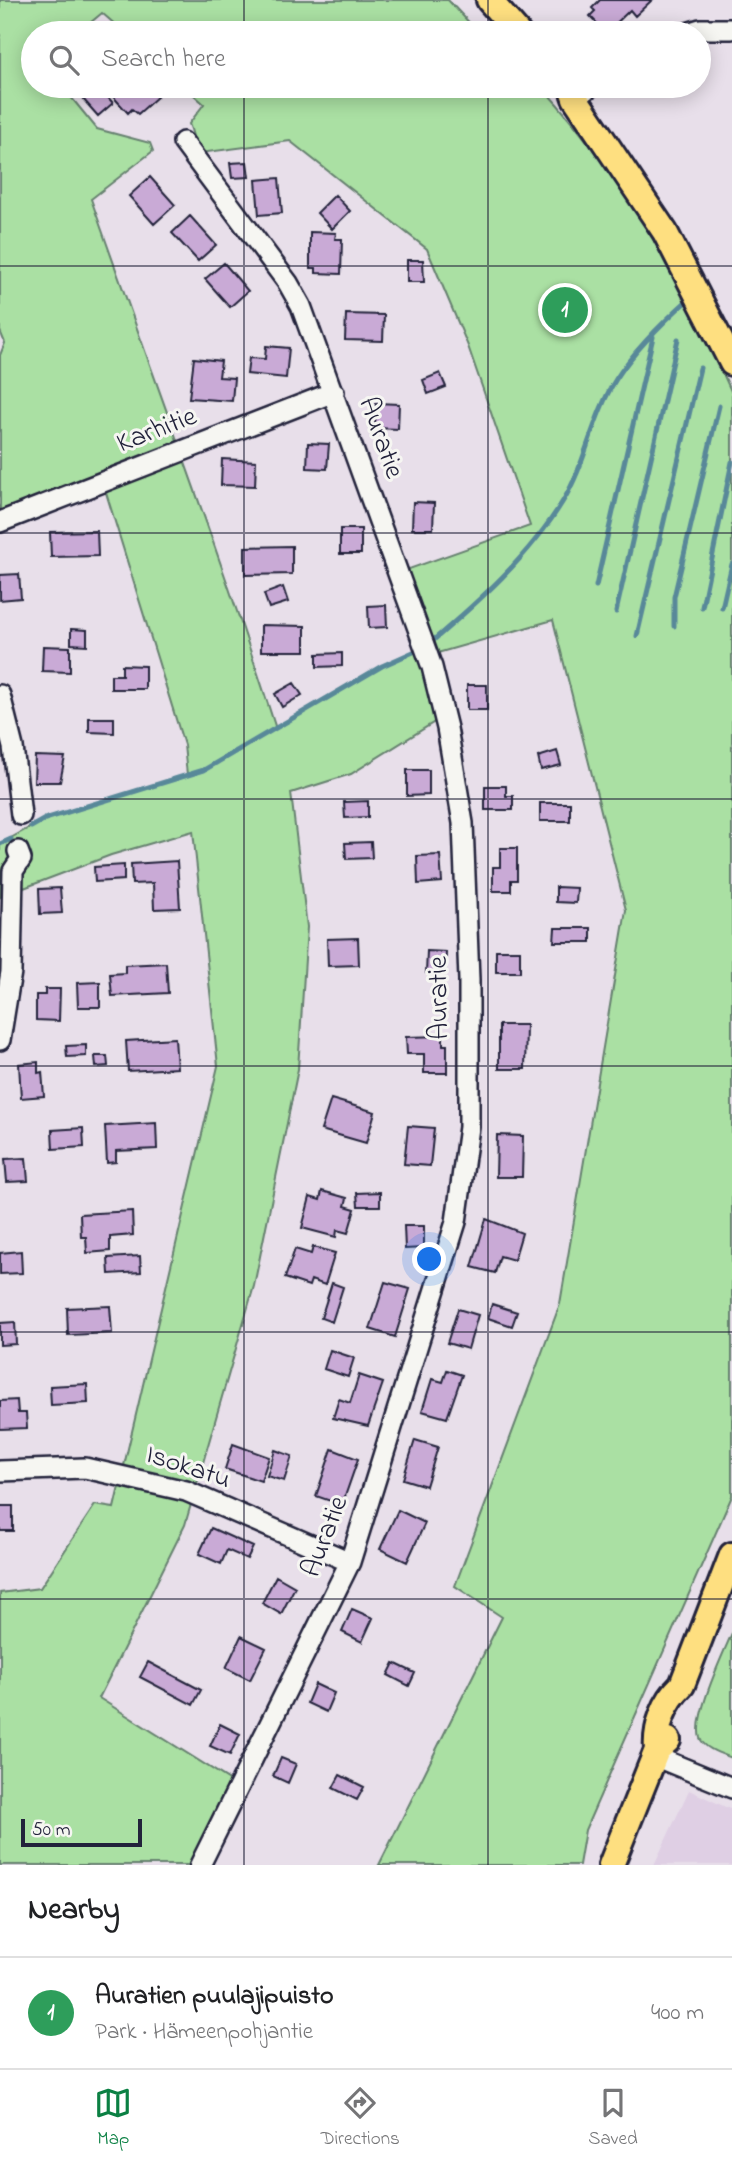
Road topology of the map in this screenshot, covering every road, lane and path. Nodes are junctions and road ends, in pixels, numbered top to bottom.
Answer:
1 (489, 0) edge
2 (507, 21) edge
3 (711, 29) edge
4 (732, 29) edge
5 (579, 98) edge
6 (183, 142) dead end
7 (732, 363) edge
8 (334, 392) junction
9 (0, 522) edge
10 (0, 695) edge
11 (21, 815) dead end
12 (18, 851) dead end
13 (0, 1040) edge
14 (0, 1471) edge
15 (732, 1555) edge
16 (350, 1562) junction
17 (655, 1753) junction
18 (732, 1788) edge
19 (200, 1865) edge
20 (611, 1865) edge

1 - 2 main road
3 - 4 street
5 - 7 main road
6 - 8 street, Auratie
8 - 9 street, Karhitie
8 - 16 street, Auratie
10 - 11 street
12 - 13 street
14 - 16 street, Isokatu
15 - 17 main road
16 - 19 street, Auratie
17 - 18 street
17 - 20 main road

